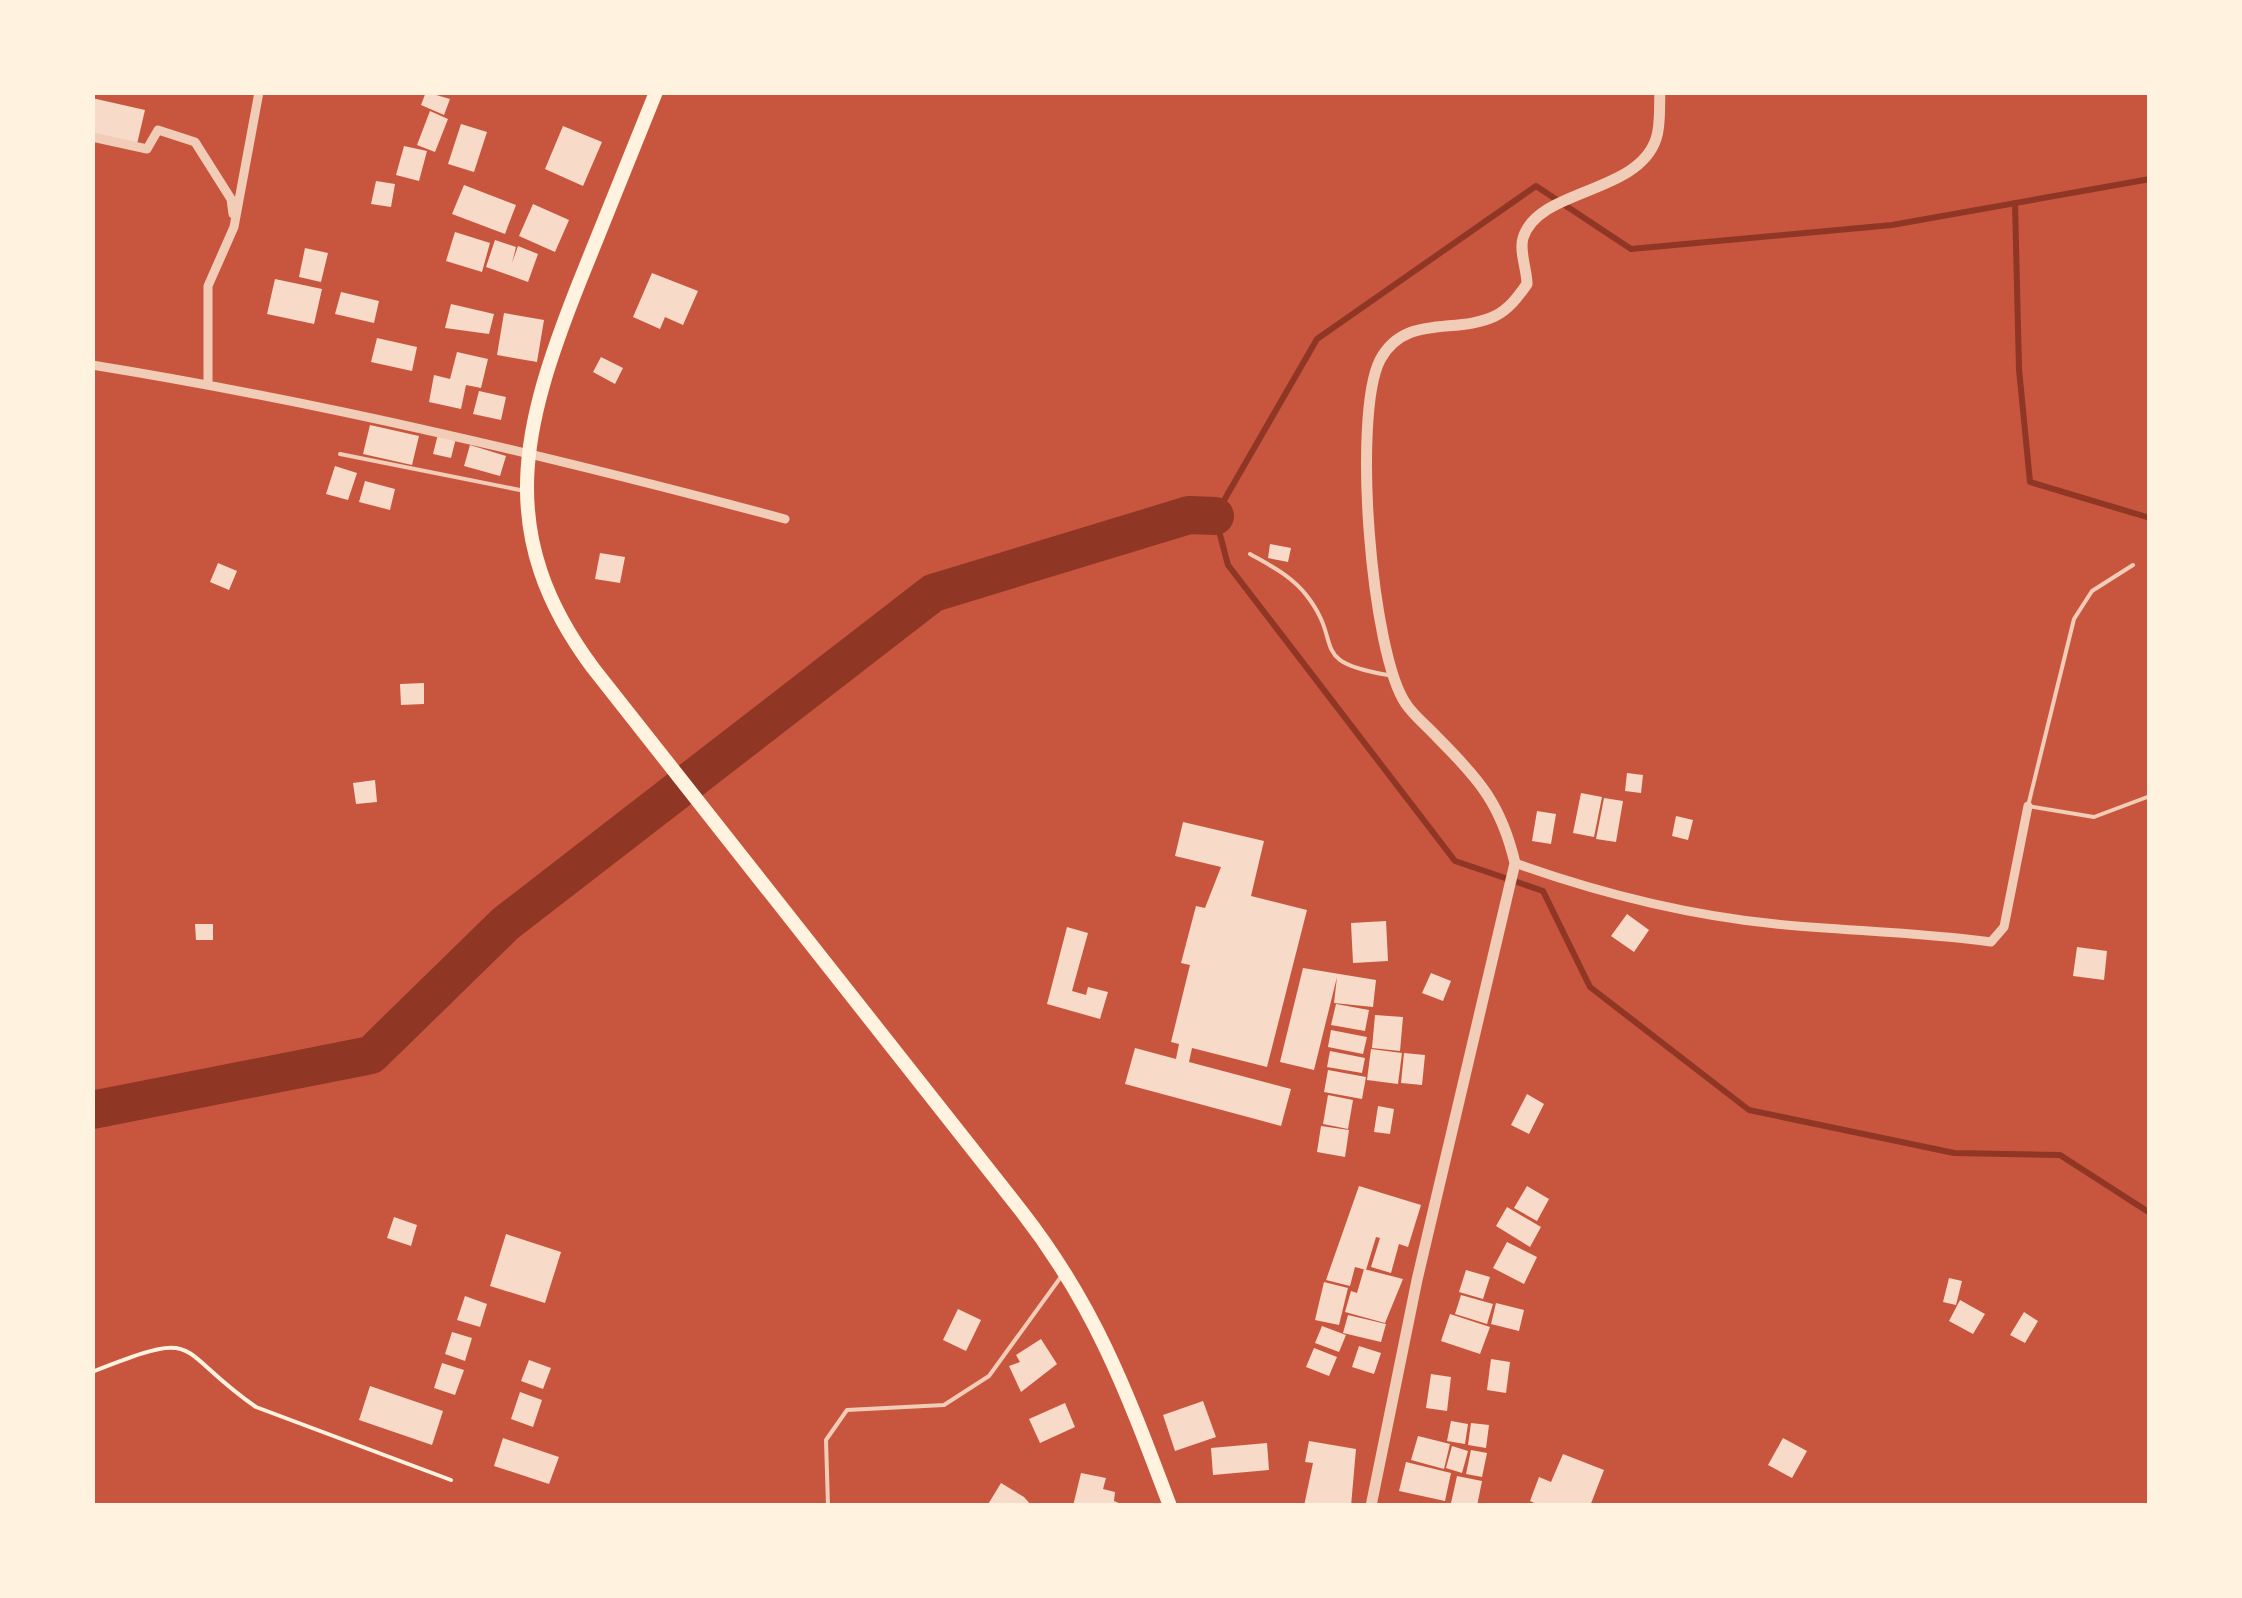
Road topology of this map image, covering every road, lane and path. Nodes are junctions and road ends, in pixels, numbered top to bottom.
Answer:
1 (259, 92) edge
2 (656, 92) edge
3 (1660, 92) edge
4 (92, 137) edge
5 (234, 227) junction
6 (92, 365) edge
7 (208, 384) junction
8 (527, 450) junction
9 (340, 454) dead end
10 (524, 491) junction
11 (785, 519) dead end
12 (1250, 554) dead end
13 (2133, 565) dead end
14 (1393, 676) junction
15 (2150, 796) edge
16 (2028, 806) junction
17 (1515, 867) junction
18 (1066, 1270) junction
19 (92, 1372) edge
20 (450, 1480) dead end
21 (828, 1506) edge
22 (1170, 1506) edge
23 (1371, 1506) edge

1 - 5 street
2 - 8 main road
3 - 14 street
4 - 5 street
5 - 7 street
6 - 7 street
7 - 8 street
8 - 10 main road
8 - 11 street
9 - 10 lane
10 - 18 main road
12 - 14 lane
13 - 16 lane
14 - 17 street
15 - 16 lane
16 - 17 street
17 - 23 street
18 - 21 lane
18 - 22 main road
19 - 20 path

